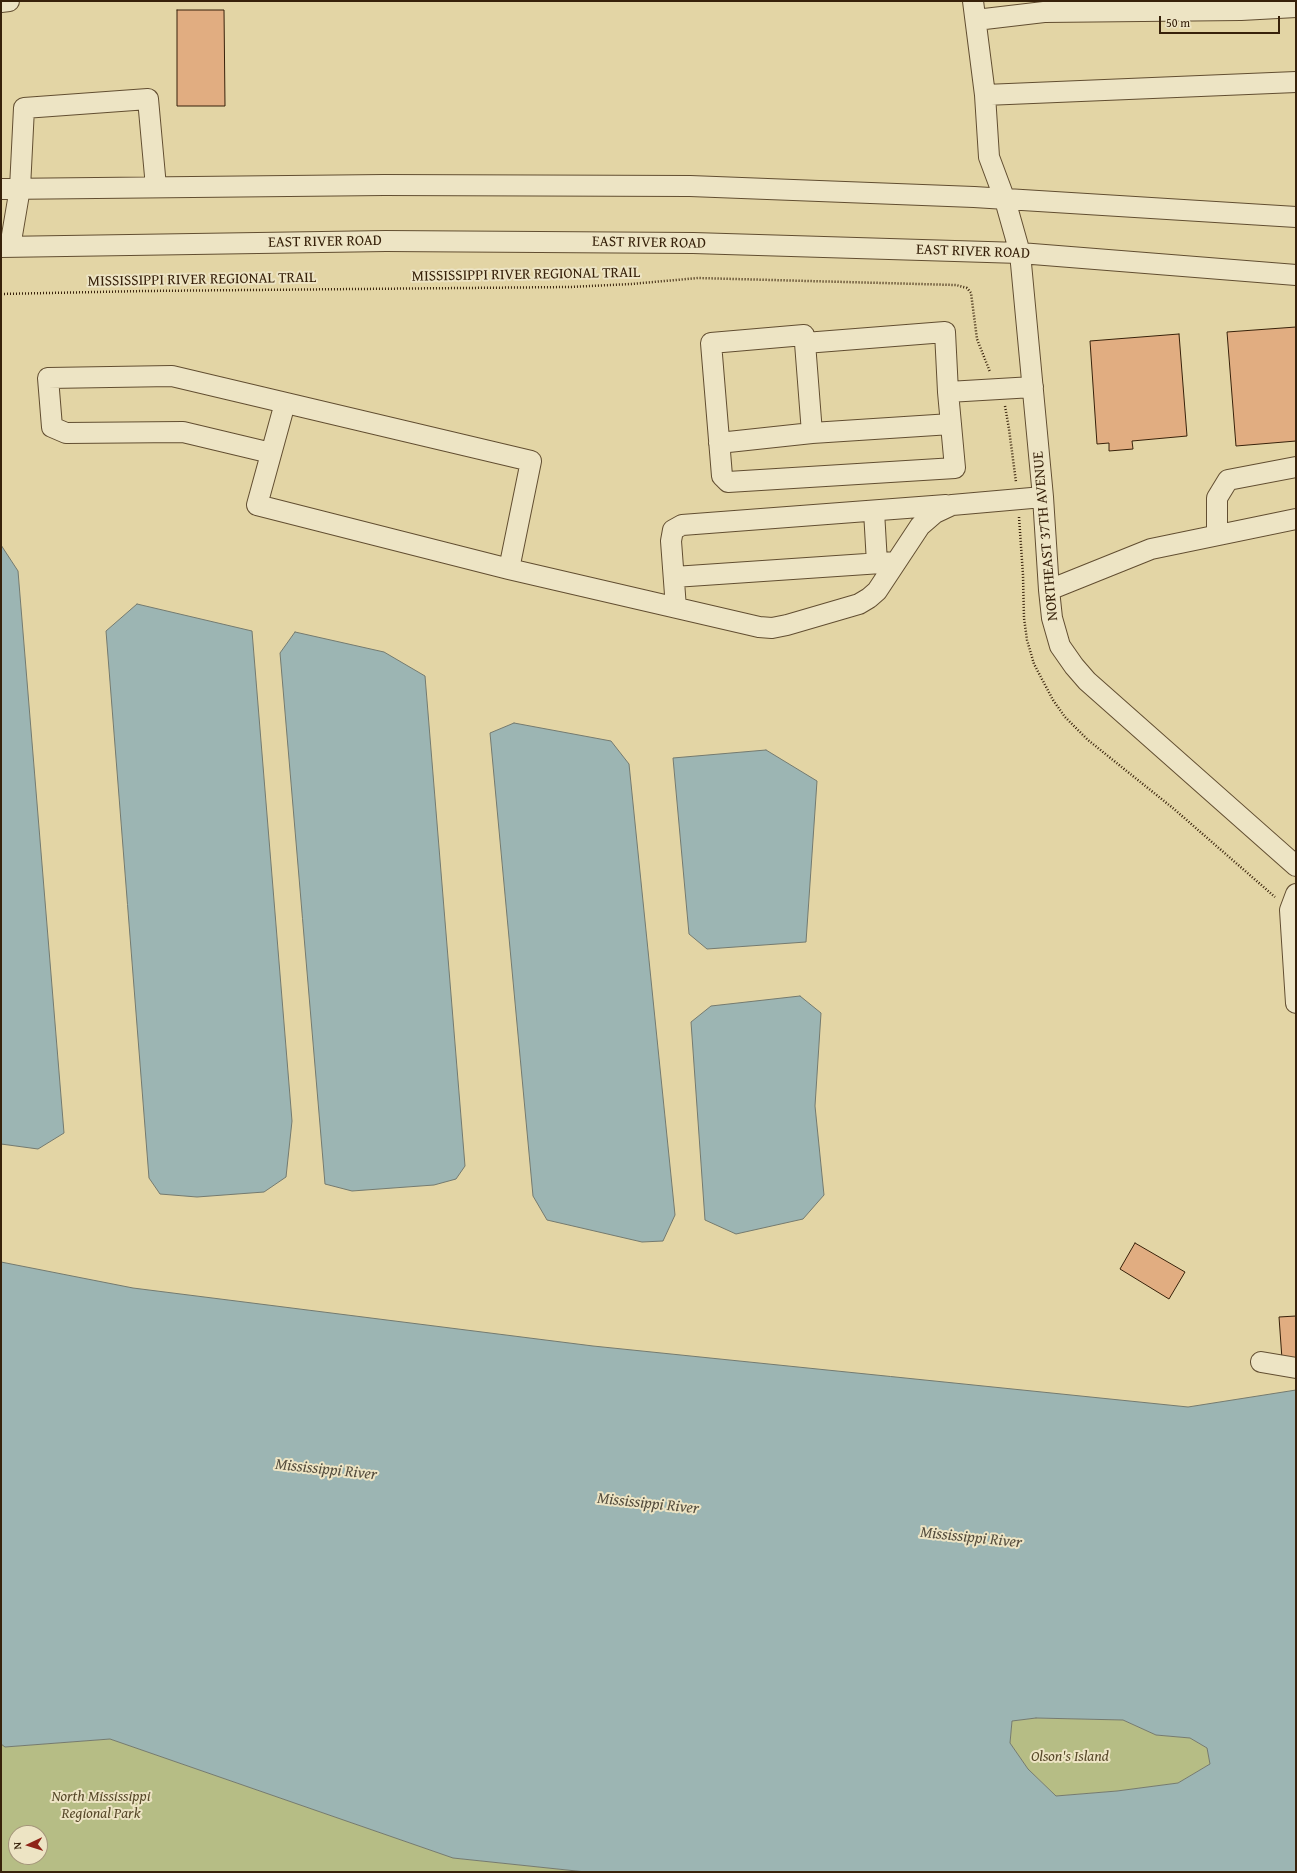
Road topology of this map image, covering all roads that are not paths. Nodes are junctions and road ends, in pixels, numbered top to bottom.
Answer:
1 (9, 1) edge
2 (1, 2) edge
3 (1051, 7) edge
4 (1296, 7) edge
5 (974, 10) edge
6 (1296, 82) edge
7 (985, 95) junction
8 (156, 187) junction
9 (11, 188) edge
10 (1005, 200) junction
11 (1296, 217) edge
12 (5, 247) edge
13 (1020, 253) junction
14 (1296, 275) edge
15 (805, 343) junction
16 (1033, 387) junction
17 (948, 392) junction
18 (285, 402) junction
19 (951, 424) junction
20 (812, 433) junction
21 (719, 443) junction
22 (271, 454) junction
23 (1296, 467) edge
24 (1043, 497) junction
25 (952, 505) junction
26 (874, 511) junction
27 (1296, 518) edge
28 (1217, 536) junction
29 (887, 562) junction
30 (509, 569) junction
31 (674, 577) junction
32 (1049, 590) junction
33 (676, 608) junction
34 (1296, 866) edge
35 (1296, 894) edge
36 (1296, 1004) edge
37 (1261, 1362) dead end
38 (1296, 1368) edge

1 - 2 street
3 - 4 street
3 - 5 street
5 - 7 street, NORTHEAST 37TH AVENUE
6 - 7 street
7 - 10 street, NORTHEAST 37TH AVENUE
8 - 9 street
8 - 9 street
8 - 10 street
9 - 12 street
10 - 11 street
10 - 13 street, NORTHEAST 37TH AVENUE
12 - 13 street, EAST RIVER ROAD
13 - 14 street, EAST RIVER ROAD
13 - 16 street, NORTHEAST 37TH AVENUE
15 - 17 street
15 - 20 street
15 - 21 street
16 - 17 street
16 - 24 street, NORTHEAST 37TH AVENUE
17 - 19 street
18 - 22 street
18 - 22 street
18 - 30 street
19 - 20 street
19 - 21 street
20 - 21 street
22 - 30 street
23 - 28 street
24 - 25 street
24 - 32 street, NORTHEAST 37TH AVENUE
25 - 26 street
25 - 29 street
26 - 29 street
26 - 31 street
27 - 28 street
28 - 32 street
29 - 31 street
29 - 33 street
30 - 33 street
31 - 33 street
32 - 34 street, NORTHEAST 37TH AVENUE
35 - 36 street
37 - 38 street

